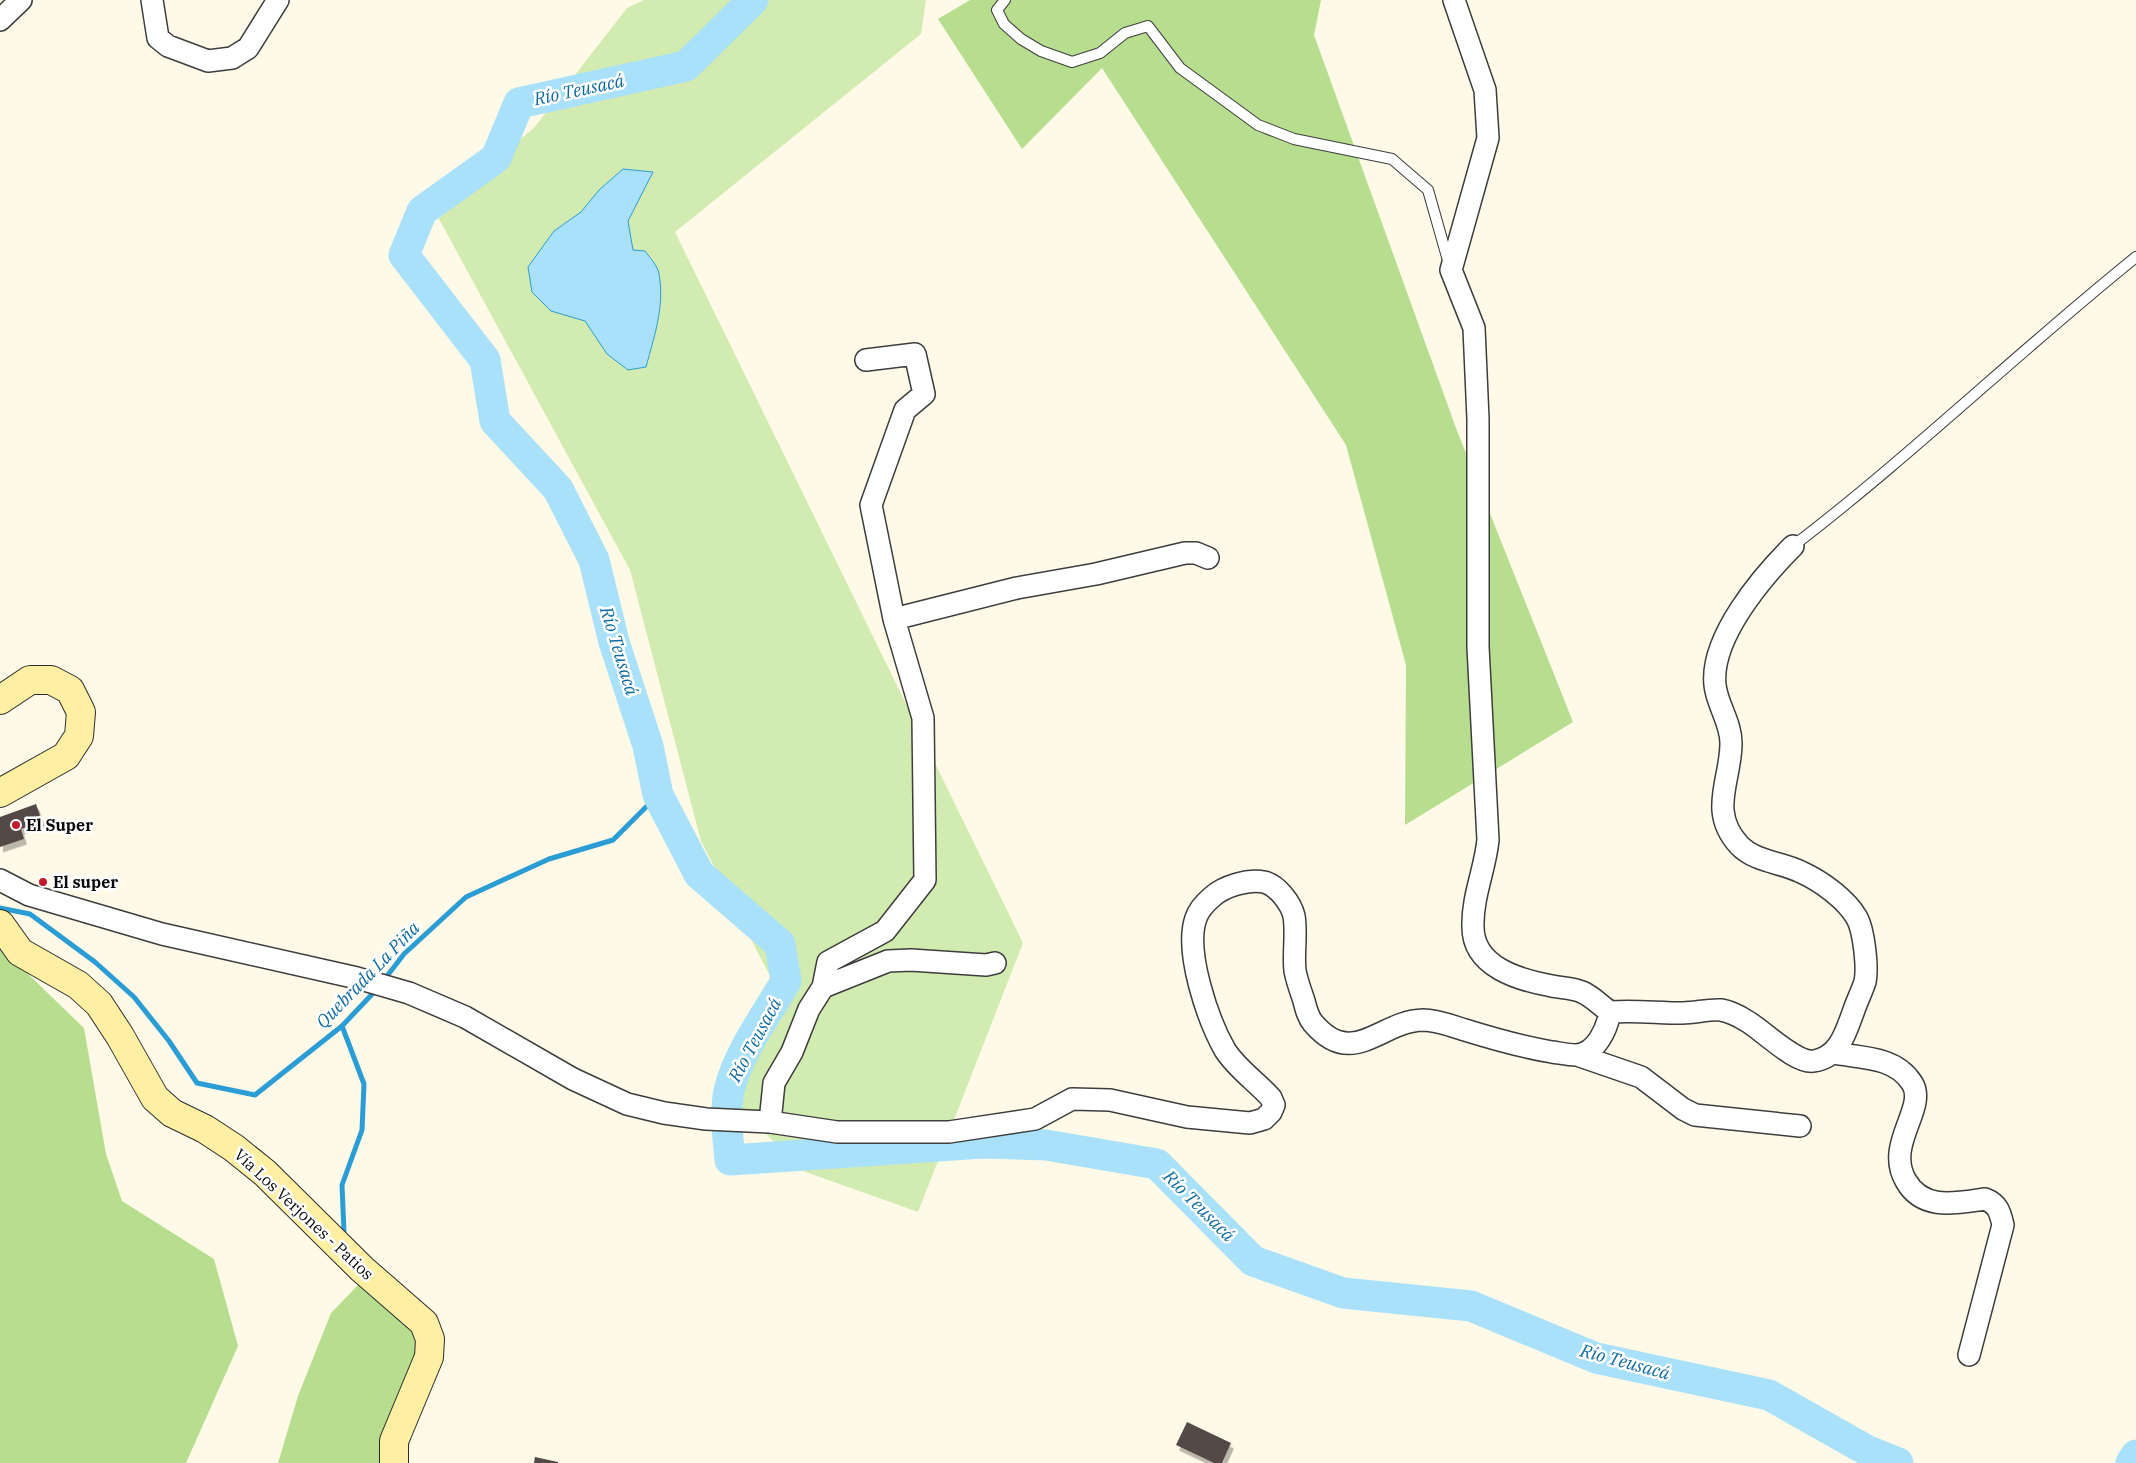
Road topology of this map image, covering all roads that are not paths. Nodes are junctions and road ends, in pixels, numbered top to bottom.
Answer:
1 (21, 0) edge
2 (152, 0) edge
3 (278, 0) edge
4 (1005, 0) edge
5 (1454, 0) edge
6 (0, 20) edge
7 (2136, 257) edge
8 (1451, 270) junction
9 (866, 360) dead end
10 (1793, 546) joint
11 (1208, 558) dead end
12 (894, 619) junction
13 (0, 700) edge
14 (0, 793) edge
15 (0, 880) edge
16 (2, 929) edge
17 (994, 963) dead end
18 (823, 987) junction
19 (1610, 1012) junction
20 (1833, 1053) junction
21 (1577, 1055) junction
22 (770, 1122) junction
23 (1800, 1126) dead end
24 (1968, 1355) dead end
25 (394, 1463) edge

1 - 6 street
2 - 3 street
4 - 8 lane
5 - 8 street
7 - 10 lane
8 - 19 street
9 - 12 street
10 - 20 street
11 - 12 street
12 - 18 street
13 - 14 street
15 - 22 street
16 - 25 street, Vía Los Verjones - Patios
17 - 18 street
18 - 22 street
19 - 20 street
19 - 21 street
20 - 24 street
21 - 22 street
21 - 23 street

